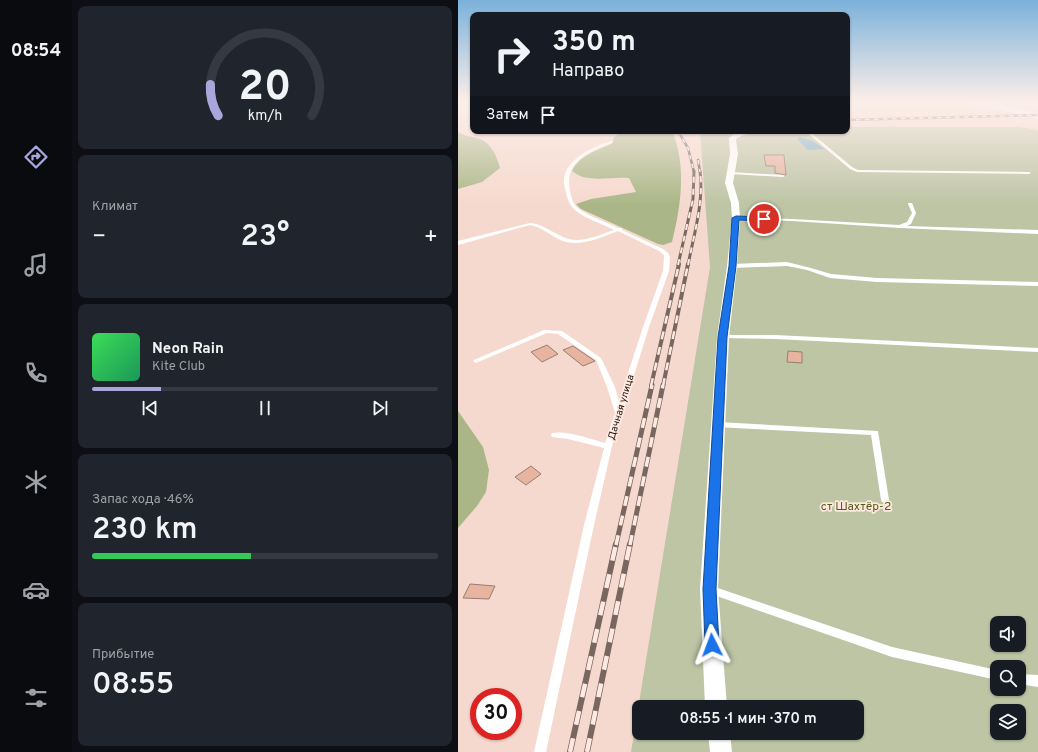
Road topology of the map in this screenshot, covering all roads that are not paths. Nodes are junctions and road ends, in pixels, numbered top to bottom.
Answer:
1 (735, 135) edge
2 (811, 135) edge
3 (611, 142) dead end
4 (731, 173) junction
5 (1028, 173) dead end
6 (783, 176) dead end
7 (910, 204) dead end
8 (736, 218) junction
9 (900, 227) junction
10 (620, 229) junction
11 (1038, 232) edge
12 (458, 243) edge
13 (732, 266) junction
14 (1038, 284) edge
15 (723, 337) junction
16 (1038, 350) edge
17 (476, 361) dead end
18 (618, 412) junction
19 (718, 425) junction
20 (555, 435) dead end
21 (608, 446) junction
22 (885, 500) dead end
23 (709, 589) junction
24 (990, 673) edge
25 (1026, 680) edge
26 (1038, 681) edge
27 (716, 700) edge
28 (720, 740) edge
29 (540, 752) edge
30 (721, 752) edge

1 - 4 street
2 - 5 lane
3 - 10 lane, Дачная улица
4 - 6 lane
4 - 8 street
7 - 9 lane
8 - 9 lane
8 - 13 street
9 - 11 lane
10 - 12 lane
10 - 18 lane, Дачная улица
13 - 14 lane
13 - 15 street
15 - 16 lane
15 - 19 street
17 - 18 lane
18 - 21 lane, Дачная улица
19 - 22 lane
19 - 23 street
20 - 21 lane
21 - 29 lane, Дачная улица
23 - 24 lane
23 - 27 street
25 - 26 lane
28 - 30 street

